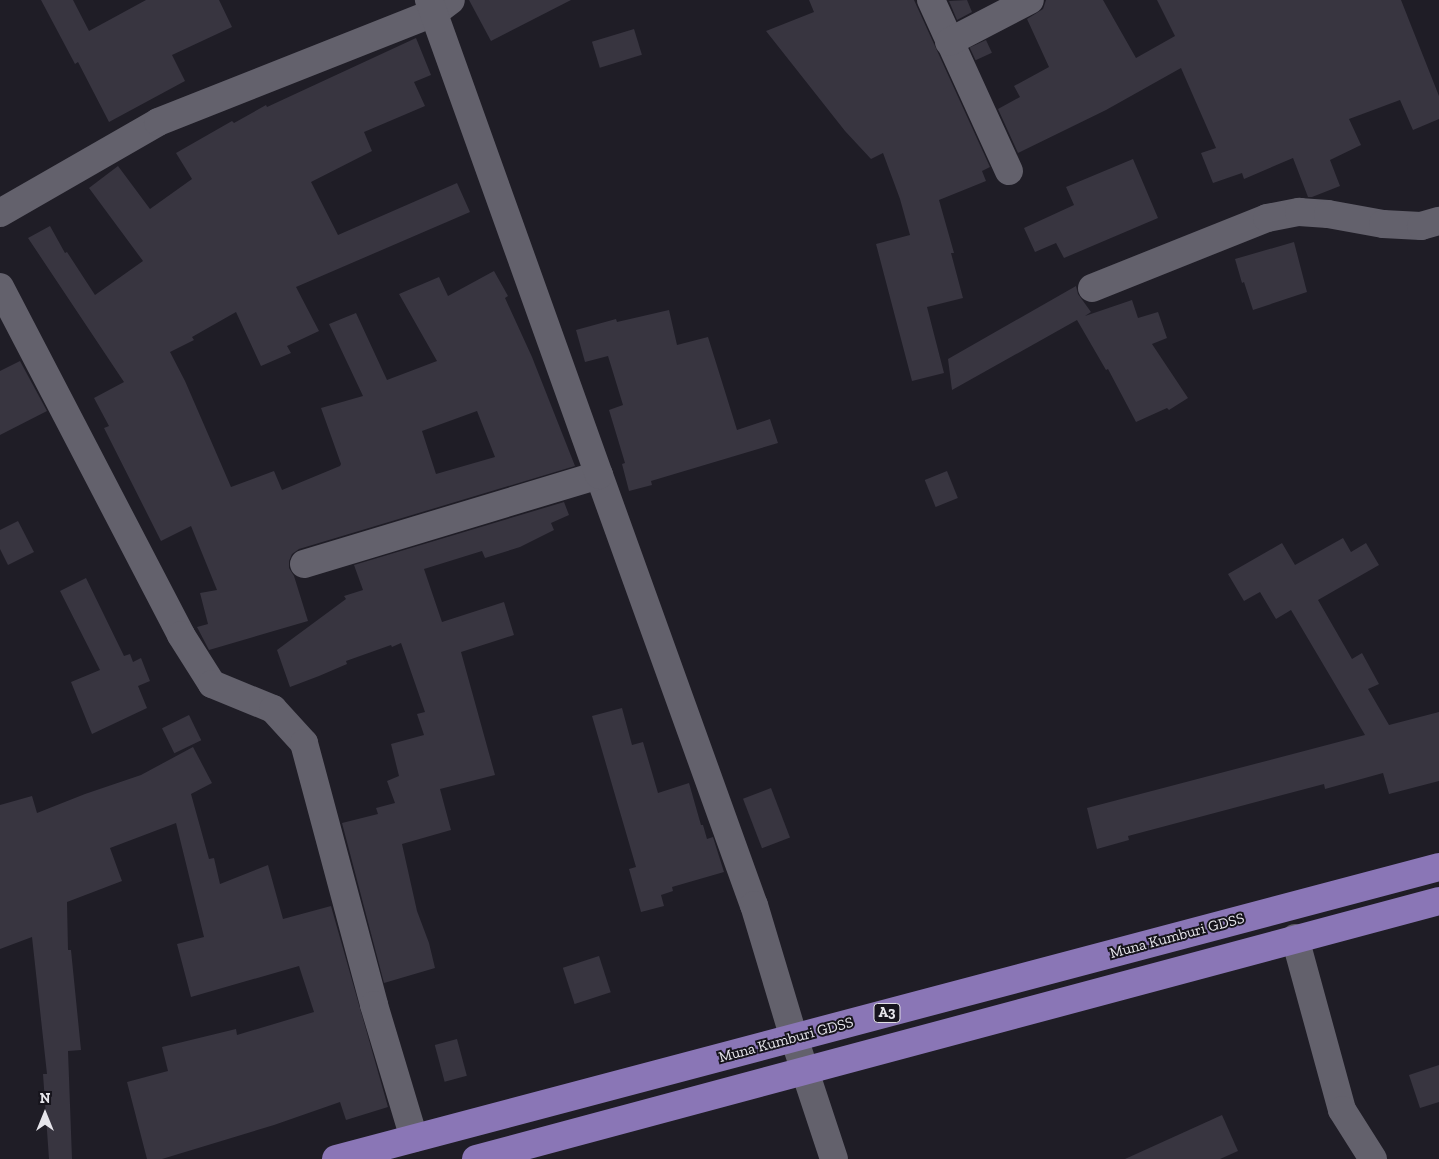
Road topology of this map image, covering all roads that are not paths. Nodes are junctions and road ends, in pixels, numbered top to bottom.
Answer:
1 (931, 0) edge
2 (1030, 0) edge
3 (438, 4) edge
4 (949, 42) junction
5 (1009, 171) dead end
6 (0, 213) edge
7 (1439, 221) edge
8 (0, 287) edge
9 (1092, 288) dead end
10 (599, 475) junction
11 (304, 564) dead end
12 (1439, 866) edge
13 (1439, 901) edge
14 (1295, 938) junction
15 (794, 1038) junction
16 (805, 1071) junction
17 (414, 1138) junction
18 (336, 1159) edge
19 (476, 1159) edge
20 (834, 1159) edge
21 (1373, 1159) edge

1 - 4 street
2 - 4 street
3 - 6 street
3 - 10 street
4 - 5 street
7 - 9 street
8 - 17 street
10 - 11 street
10 - 15 street
12 - 15 highway, Muna Kumburi GDSS / A3
13 - 14 highway, A3
14 - 16 highway, A3
14 - 21 street
15 - 16 street
15 - 17 highway, Muna Kumburi GDSS / A3
16 - 19 highway, A3
16 - 20 street
17 - 18 highway, Muna Kumburi GDSS / A3

